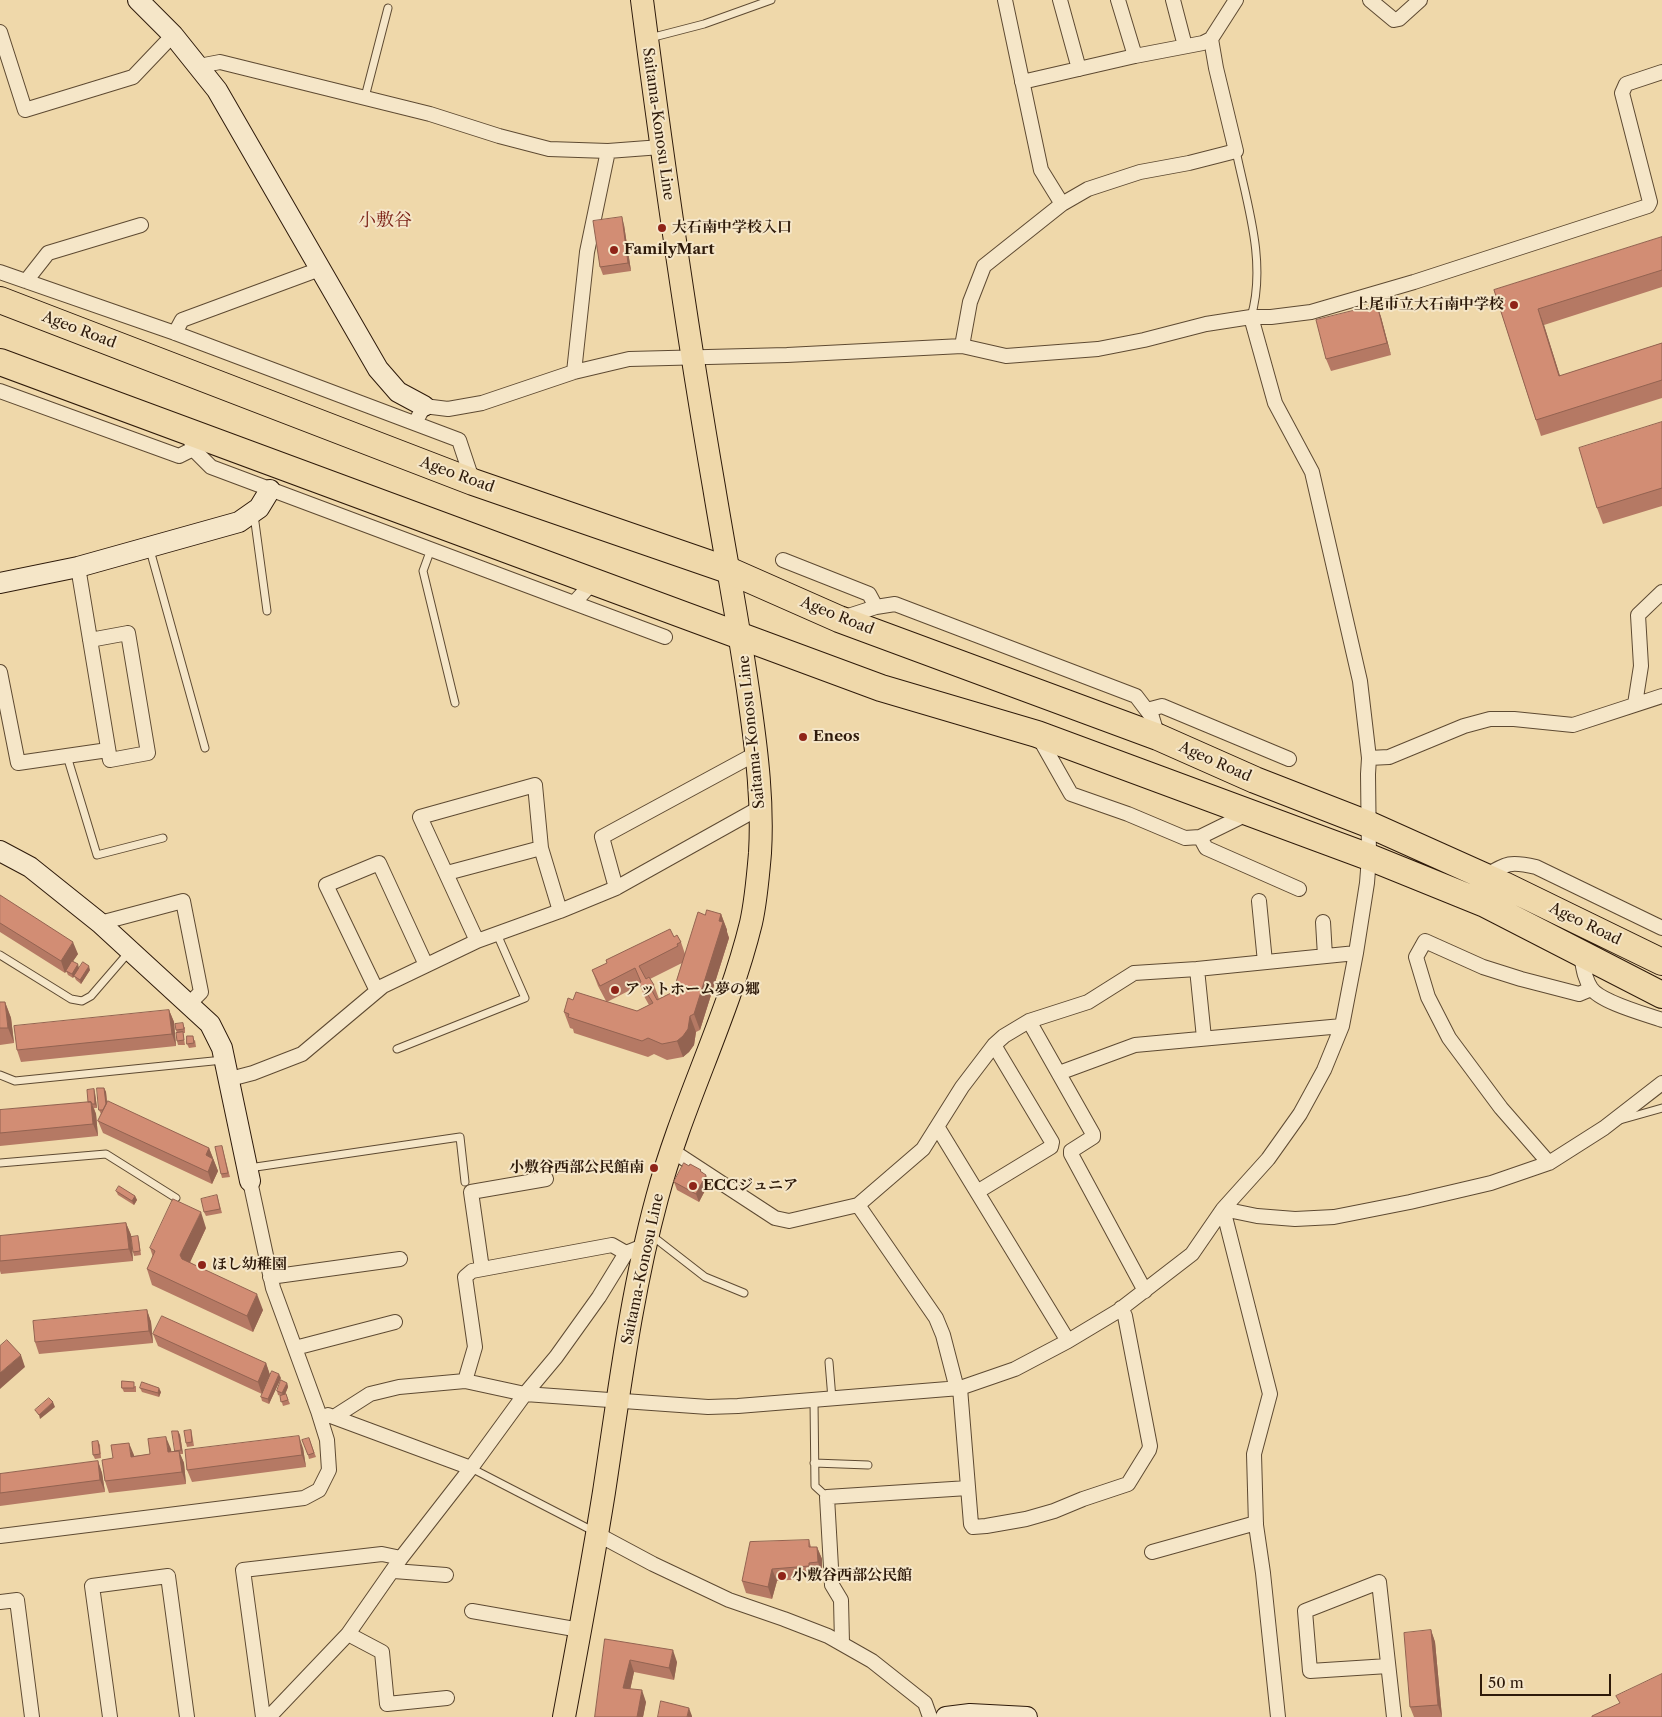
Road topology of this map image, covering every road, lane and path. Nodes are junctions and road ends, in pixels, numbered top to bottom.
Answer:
1 (138, 0) edge
2 (642, 0) edge
3 (771, 0) edge
4 (1005, 0) edge
5 (1060, 0) edge
6 (1118, 0) edge
7 (1173, 0) edge
8 (1236, 0) edge
9 (1370, 0) edge
10 (1420, 0) edge
11 (388, 8) dead end
12 (0, 32) edge
13 (174, 35) junction
14 (647, 39) junction
15 (1211, 39) junction
16 (1185, 46) junction
17 (1135, 56) junction
18 (199, 66) junction
19 (1079, 69) junction
20 (1662, 72) edge
21 (1022, 82) junction
22 (365, 97) junction
23 (661, 147) junction
24 (1236, 151) junction
25 (608, 152) junction
26 (1062, 204) junction
27 (142, 225) dead end
28 (320, 269) junction
29 (0, 272) edge
30 (26, 281) junction
31 (0, 300) edge
32 (1251, 317) junction
33 (175, 333) junction
34 (962, 346) junction
35 (691, 358) junction
36 (0, 362) edge
37 (574, 372) junction
38 (0, 392) edge
39 (420, 415) junction
40 (191, 441) junction
41 (473, 482) junction
42 (270, 490) junction
43 (254, 512) junction
44 (149, 547) junction
45 (431, 549) junction
46 (783, 560) dead end
47 (78, 566) junction
48 (728, 570) junction
49 (593, 582) junction
50 (0, 583) edge
51 (1662, 592) edge
52 (574, 603) junction
53 (876, 607) junction
54 (267, 611) dead end
55 (839, 619) junction
56 (741, 636) junction
57 (666, 637) dead end
58 (90, 640) junction
59 (0, 672) edge
60 (1662, 696) edge
61 (455, 703) dead end
62 (1636, 704) junction
63 (1147, 710) junction
64 (1037, 734) junction
65 (1158, 736) junction
66 (205, 748) dead end
67 (108, 750) junction
68 (757, 753) junction
69 (67, 756) junction
70 (1369, 758) junction
71 (1289, 759) dead end
72 (761, 808) junction
73 (1250, 812) junction
74 (1368, 824) junction
75 (1200, 837) junction
76 (163, 838) dead end
77 (540, 848) junction
78 (0, 851) edge
79 (1369, 857) junction
80 (447, 874) junction
81 (1485, 876) junction
82 (616, 888) junction
83 (1299, 889) dead end
84 (1259, 901) dead end
85 (560, 910) junction
86 (1323, 922) dead end
87 (100, 923) junction
88 (1662, 928) edge
89 (497, 934) junction
90 (477, 941) junction
91 (131, 950) junction
92 (1356, 953) junction
93 (1581, 954) junction
94 (0, 955) edge
95 (1325, 956) junction
96 (1265, 962) junction
97 (1662, 962) edge
98 (426, 965) junction
99 (1197, 969) junction
100 (1591, 989) junction
101 (377, 991) junction
102 (1662, 995) edge
103 (188, 1004) junction
104 (1662, 1020) edge
105 (1029, 1021) junction
106 (1342, 1026) junction
107 (1204, 1038) junction
108 (994, 1045) junction
109 (397, 1049) dead end
110 (225, 1060) junction
111 (1059, 1072) junction
112 (0, 1075) edge
113 (230, 1079) junction
114 (1662, 1083) edge
115 (1662, 1108) edge
116 (1610, 1123) junction
117 (938, 1128) junction
118 (672, 1150) junction
119 (0, 1163) edge
120 (1549, 1163) junction
121 (249, 1175) junction
122 (546, 1179) dead end
123 (465, 1182) dead end
124 (977, 1192) junction
125 (176, 1198) edge
126 (858, 1205) junction
127 (1223, 1209) junction
128 (640, 1244) junction
129 (400, 1259) dead end
130 (482, 1269) junction
131 (270, 1276) junction
132 (1145, 1291) junction
133 (744, 1294) dead end
134 (1121, 1308) junction
135 (395, 1322) dead end
136 (1068, 1341) junction
137 (295, 1348) junction
138 (829, 1362) dead end
139 (465, 1381) junction
140 (958, 1388) junction
141 (525, 1394) junction
142 (832, 1399) junction
143 (814, 1400) junction
144 (617, 1401) junction
145 (318, 1411) junction
146 (334, 1417) junction
147 (814, 1464) junction
148 (868, 1465) dead end
149 (470, 1468) junction
150 (968, 1488) junction
151 (827, 1497) junction
152 (1256, 1523) junction
153 (597, 1534) junction
154 (0, 1536) edge
155 (1152, 1552) dead end
156 (397, 1564) junction
157 (446, 1575) dead end
158 (0, 1602) edge
159 (472, 1611) dead end
160 (580, 1630) junction
161 (348, 1634) junction
162 (842, 1643) junction
163 (1388, 1666) junction
164 (447, 1698) dead end
165 (32, 1717) edge
166 (110, 1717) edge
167 (187, 1717) edge
168 (263, 1717) edge
169 (269, 1717) edge
170 (564, 1717) edge
171 (930, 1717) edge
172 (946, 1717) edge
173 (1027, 1717) edge
174 (1278, 1717) edge
175 (1394, 1717) edge

1 - 13 street
2 - 14 main road, Saitama-Konosu Line
3 - 14 lane
4 - 21 street
5 - 19 street
6 - 17 street
7 - 16 street
8 - 15 street
9 - 10 street
11 - 22 lane
12 - 13 street
13 - 18 street
14 - 23 main road, Saitama-Konosu Line
15 - 16 street
15 - 24 street
16 - 17 street
17 - 19 street
18 - 22 street
18 - 28 street
19 - 21 street
20 - 32 street
21 - 26 street
22 - 25 street
23 - 25 street
23 - 35 main road, Saitama-Konosu Line
24 - 26 street
24 - 32 lane
25 - 37 street
26 - 34 street
27 - 30 street
28 - 33 street
28 - 39 street
29 - 30 street
30 - 33 street
31 - 41 highway, Ageo Road
32 - 34 street
32 - 70 street
33 - 39 street
34 - 35 street
35 - 37 street
35 - 48 main road, Saitama-Konosu Line
36 - 40 highway, Ageo Road
37 - 39 street
38 - 40 street
39 - 41 street
40 - 42 street
40 - 49 highway, Ageo Road
41 - 48 highway, Ageo Road
42 - 43 street
42 - 45 street
43 - 44 street
43 - 54 lane
44 - 47 street
44 - 66 lane
45 - 52 street
45 - 61 lane
46 - 53 street
47 - 50 street
47 - 58 street
48 - 55 highway, Ageo Road
48 - 56 main road, Saitama-Konosu Line
49 - 52 street
49 - 56 highway, Ageo Road
51 - 62 street
52 - 57 street
53 - 55 street
53 - 63 street
55 - 65 highway, Ageo Road
56 - 64 highway, Ageo Road
56 - 68 main road, Saitama-Konosu Line
58 - 67 street
58 - 67 street
59 - 69 street
60 - 62 street
62 - 70 street
63 - 65 street
63 - 71 street
64 - 73 highway, Ageo Road
64 - 75 street
65 - 74 highway, Ageo Road
67 - 69 street
68 - 72 main road, Saitama-Konosu Line
68 - 82 street
69 - 76 lane
70 - 74 street
72 - 82 street
72 - 118 main road, Saitama-Konosu Line
73 - 75 street
73 - 79 highway, Ageo Road
74 - 79 street
74 - 81 highway, Ageo Road
75 - 83 street
77 - 80 street
77 - 80 street
77 - 85 street
78 - 87 street
79 - 92 street
79 - 93 highway, Ageo Road
80 - 90 street
81 - 88 street
81 - 97 highway, Ageo Road
82 - 85 street
84 - 96 street
85 - 89 street
86 - 95 street
87 - 91 street
87 - 103 street
89 - 90 street
89 - 109 lane
90 - 98 street
91 - 94 lane
91 - 103 street
92 - 95 street
92 - 106 street
93 - 100 street
93 - 102 highway, Ageo Road
95 - 96 street
96 - 99 street
98 - 101 street
98 - 101 street
99 - 105 street
99 - 107 street
100 - 104 street
100 - 120 street
101 - 113 street
103 - 110 street
105 - 108 street
105 - 111 street
106 - 107 street
106 - 127 street
107 - 111 street
108 - 117 street
108 - 124 street
110 - 112 lane
110 - 113 street
111 - 132 street
113 - 121 street
114 - 116 street
115 - 116 lane
116 - 120 street
117 - 124 street
117 - 126 street
118 - 126 street
118 - 128 main road, Saitama-Konosu Line
119 - 125 lane
120 - 127 street
121 - 123 lane
121 - 131 street
122 - 130 street
124 - 136 street
126 - 140 street
127 - 132 street
127 - 152 street
128 - 130 street
128 - 133 lane
128 - 141 street
128 - 144 main road, Saitama-Konosu Line
129 - 131 street
130 - 139 street
131 - 137 street
132 - 134 street
134 - 136 street
134 - 150 street
135 - 137 street
136 - 140 street
137 - 145 street
138 - 142 lane
139 - 141 street
139 - 146 street
140 - 142 street
140 - 150 street
141 - 144 street
141 - 149 street
142 - 143 street
143 - 144 street
143 - 147 lane
144 - 153 main road, Saitama-Konosu Line
145 - 146 street
145 - 154 street
146 - 149 street
147 - 148 lane
147 - 151 lane
149 - 153 lane
149 - 156 street
150 - 151 street
151 - 162 street
152 - 155 street
152 - 174 street
153 - 160 main road, Saitama-Konosu Line
153 - 162 street
156 - 157 street
156 - 161 street
156 - 168 street
158 - 165 street
159 - 160 street
160 - 170 main road, Saitama-Konosu Line
161 - 164 street
161 - 169 street
162 - 171 street
163 - 163 street
163 - 175 street
166 - 167 street
172 - 173 street

